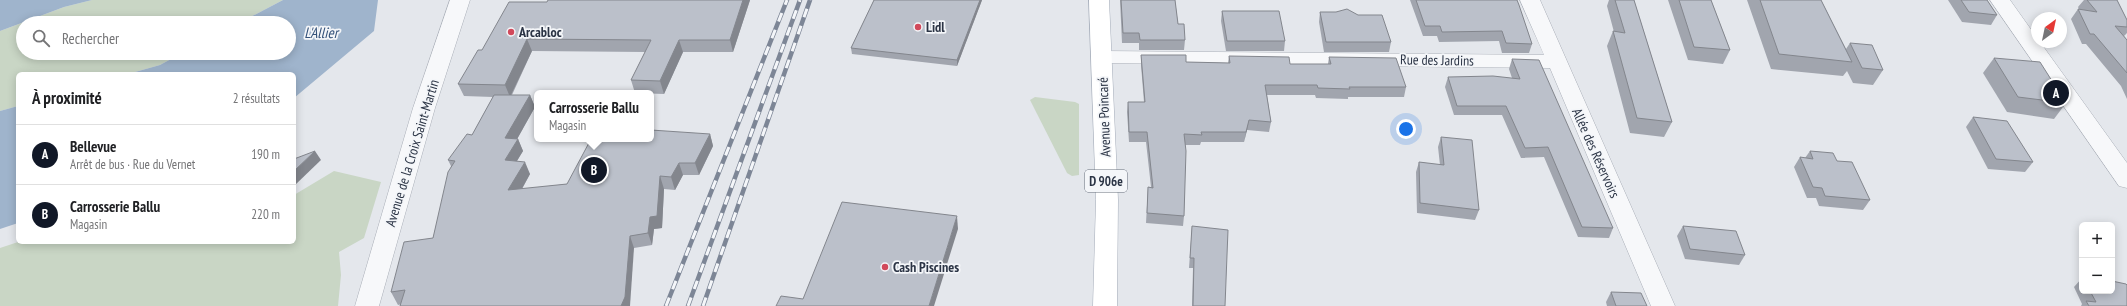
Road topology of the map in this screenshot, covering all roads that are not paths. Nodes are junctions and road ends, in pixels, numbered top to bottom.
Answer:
1 (460, 0) edge
2 (1099, 0) edge
3 (1530, 0) edge
4 (2000, 0) edge
5 (1102, 57) junction
6 (1556, 62) junction
7 (2127, 180) edge
8 (367, 306) edge
9 (1105, 306) edge
10 (1663, 306) edge

1 - 8 street, Avenue de la Croix Saint-Martin
2 - 5 main road, Avenue Poincaré / D 906e
3 - 6 street, Allée des Réservoirs
4 - 7 street
5 - 6 street, Rue des Jardins
5 - 9 main road, Avenue Poincaré / D 906e
6 - 10 street, Allée des Réservoirs

